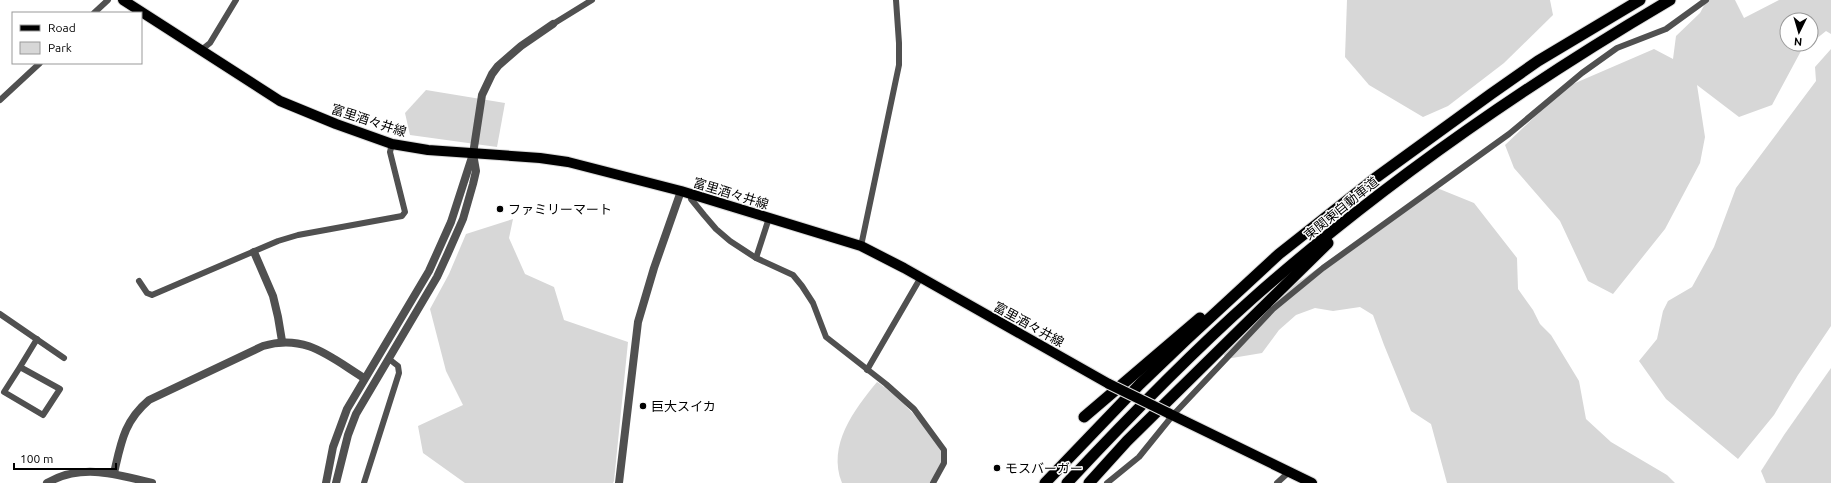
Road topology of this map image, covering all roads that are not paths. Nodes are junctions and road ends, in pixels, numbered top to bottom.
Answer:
1 (108, 0) edge
2 (123, 0) edge
3 (236, 0) edge
4 (592, 0) edge
5 (896, 0) edge
6 (1640, 0) edge
7 (1670, 0) edge
8 (1706, 0) edge
9 (95, 12) edge
10 (141, 12) edge
11 (142, 13) edge
12 (553, 24) joint
13 (200, 51) junction
14 (39, 64) edge
15 (0, 100) edge
16 (392, 144) junction
17 (473, 154) junction
18 (686, 192) junction
19 (1368, 203) junction
20 (769, 218) junction
21 (861, 246) junction
22 (254, 252) junction
23 (756, 258) junction
24 (921, 278) junction
25 (139, 281) dead end
26 (1241, 288) junction
27 (0, 314) edge
28 (37, 339) junction
29 (282, 342) junction
30 (64, 358) dead end
31 (389, 359) junction
32 (20, 367) junction
33 (867, 370) junction
34 (364, 378) junction
35 (1171, 414) junction
36 (1084, 417) dead end
37 (1289, 472) junction
38 (114, 473) junction
39 (47, 483) edge
40 (152, 483) edge
41 (326, 483) edge
42 (336, 483) edge
43 (364, 483) edge
44 (618, 483) edge
45 (933, 483) edge
46 (1045, 483) edge
47 (1066, 483) edge
48 (1089, 483) edge
49 (1107, 483) edge
50 (1277, 483) edge
51 (1312, 483) edge

1 - 9 street
2 - 10 main road, 富里酒々井線
3 - 13 street
4 - 12 street
5 - 21 street
6 - 26 highway, 東関東自動車道
7 - 19 highway, 東関東自動車道
8 - 35 street
11 - 13 main road, 富里酒々井線
12 - 17 street
13 - 16 main road, 富里酒々井線
14 - 15 street
16 - 17 main road, 富里酒々井線
16 - 22 street
17 - 18 main road, 富里酒々井線
17 - 31 street
17 - 34 street
18 - 20 main road, 富里酒々井線
18 - 23 street
18 - 44 street
19 - 47 highway, 東関東自動車道
19 - 48 highway
20 - 21 main road, 富里酒々井線
20 - 23 street
21 - 24 main road, 富里酒々井線
22 - 25 street
22 - 29 street
23 - 33 street
24 - 33 street
24 - 35 main road, 富里酒々井線, bridge
26 - 36 highway
26 - 46 highway, 東関東自動車道
27 - 28 street
28 - 30 street
28 - 32 street
29 - 34 street
29 - 38 street
31 - 42 street
31 - 43 street
32 - 32 street
33 - 45 street
34 - 41 street
35 - 37 main road, 富里酒々井線
35 - 49 street
37 - 50 street
37 - 51 main road, 富里酒々井線
38 - 39 street
38 - 40 street

